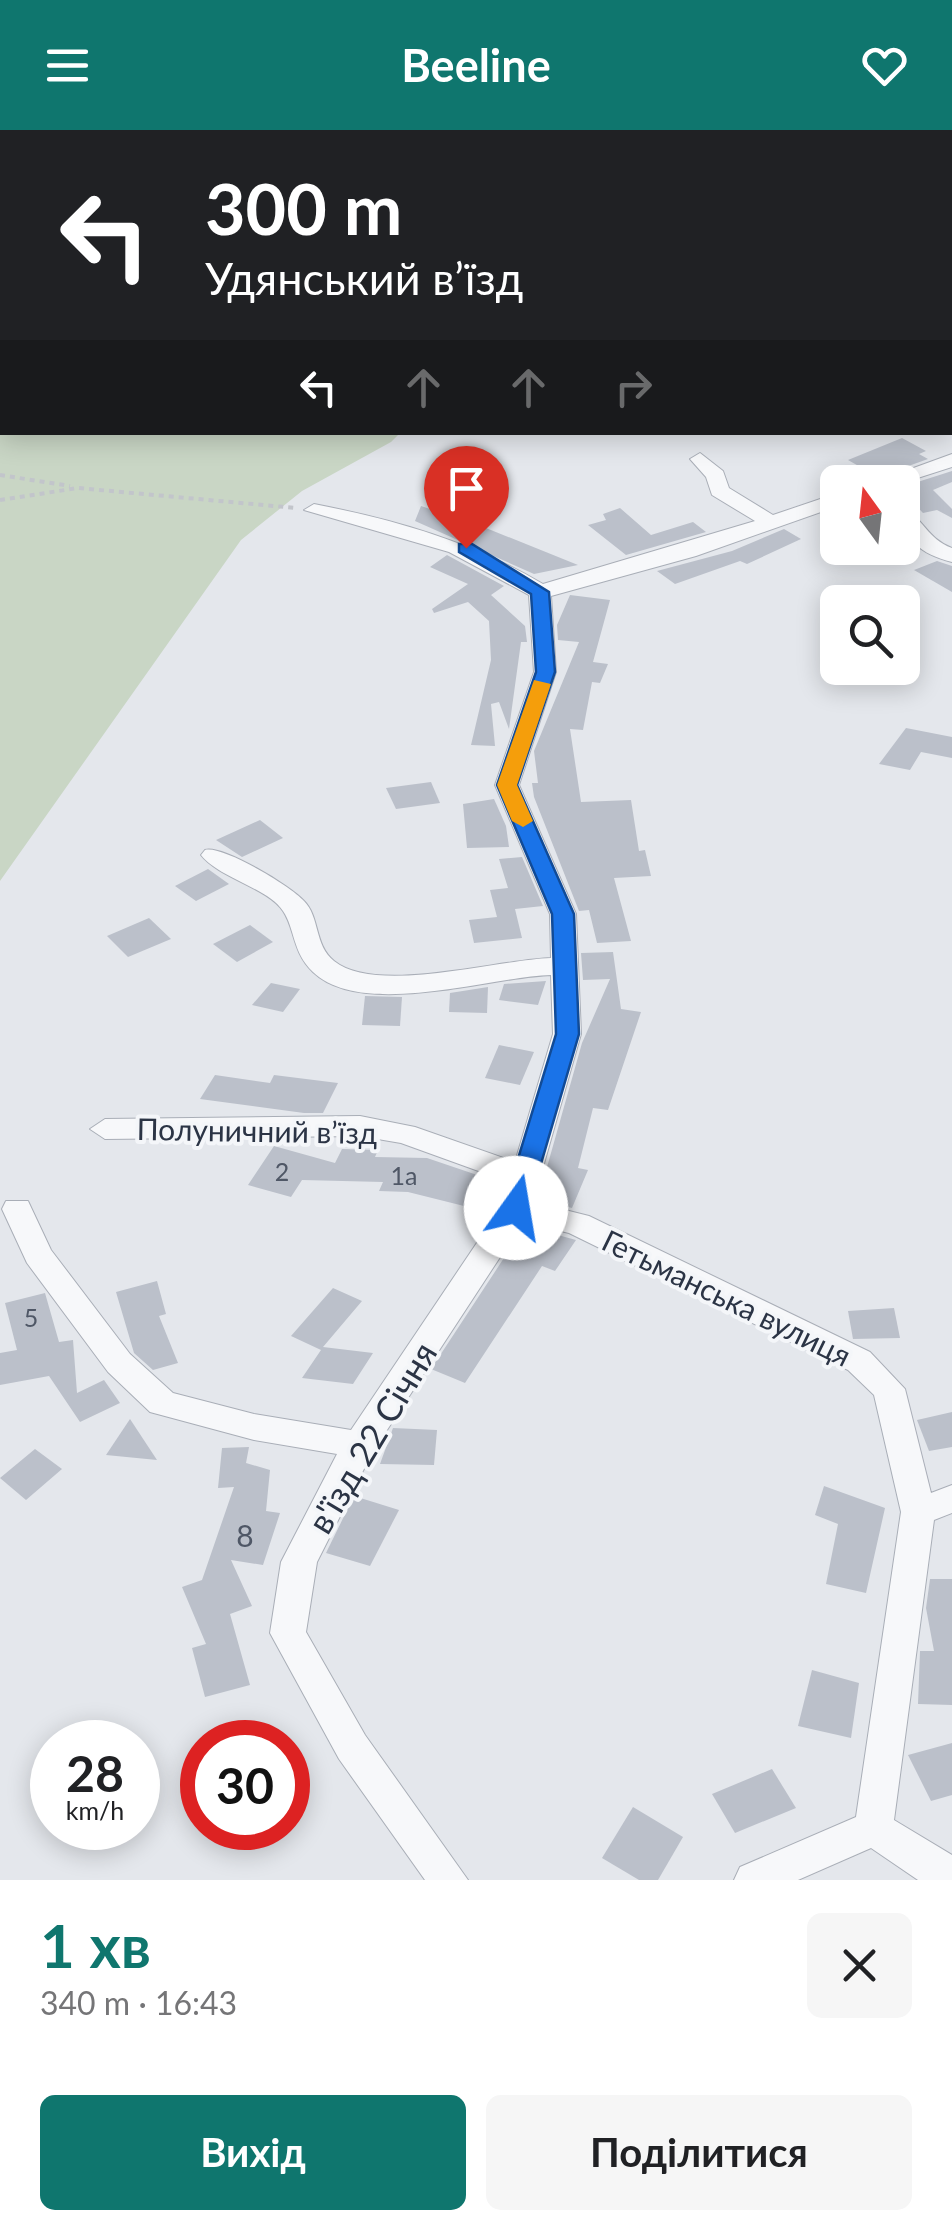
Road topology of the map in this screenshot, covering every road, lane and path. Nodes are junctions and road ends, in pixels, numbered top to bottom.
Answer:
1 (700, 460) dead end
2 (952, 460) edge
3 (920, 471) edge
4 (0, 475) edge
5 (78, 488) junction
6 (0, 500) edge
7 (820, 505) edge
8 (314, 510) joint
9 (771, 522) junction
10 (920, 537) edge
11 (952, 556) edge
12 (540, 592) junction
13 (214, 855) dead end
14 (565, 966) junction
15 (105, 1129) dead end
16 (519, 1192) junction
17 (17, 1209) dead end
18 (359, 1445) junction
19 (952, 1498) edge
20 (918, 1512) junction
21 (874, 1828) junction
22 (952, 1873) edge
23 (448, 1880) edge
24 (754, 1880) edge

1 - 9 street
2 - 3 street
4 - 5 path
5 - 6 path
5 - 8 path
7 - 9 street
8 - 12 street
9 - 12 street
10 - 11 street
12 - 14 street
13 - 14 street
14 - 16 street
15 - 16 street, Полуничний в’їзд
16 - 18 street, в'їзд 22 Січня
16 - 20 street, Гетьманська вулиця
17 - 18 street
18 - 23 street, в'їзд 22 Січня
19 - 20 street
20 - 21 street, Гетьманська вулиця
21 - 22 street
21 - 24 street

